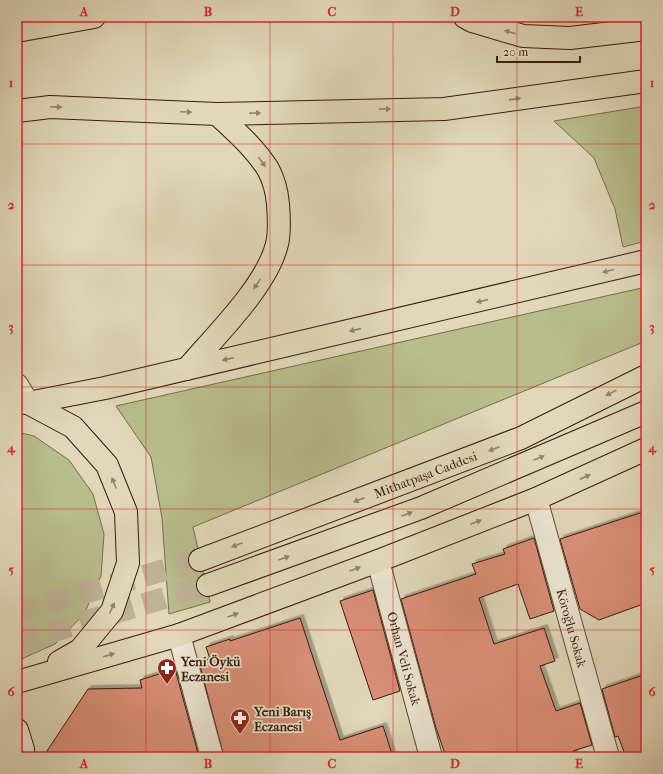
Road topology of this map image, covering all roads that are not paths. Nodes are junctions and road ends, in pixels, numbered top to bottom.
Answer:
1 (94, 17) edge
2 (468, 19) edge
3 (646, 29) edge
4 (17, 31) edge
5 (646, 81) edge
6 (17, 111) edge
7 (216, 114) junction
8 (646, 261) edge
9 (187, 369) junction
10 (646, 376) edge
11 (21, 397) edge
12 (646, 412) edge
13 (646, 449) edge
14 (536, 499) junction
15 (200, 560) tunnel mouth
16 (378, 560) junction
17 (208, 585) tunnel mouth
18 (179, 635) junction
19 (24, 679) edge
20 (17, 730) edge
21 (23, 757) edge
22 (212, 757) edge
23 (431, 757) edge
24 (608, 757) edge

1 - 4 main road
3 -> 2 main road
7 -> 5 main road
6 -> 7 main road
7 -> 9 main road
8 -> 9 main road
9 - 11 main road
10 -> 15 main road, Mithatpaşa Caddesi
19 -> 11 main road
17 -> 12 main road
14 -> 13 main road
16 -> 14 main road
14 - 24 street, Köroğlu Sokak
18 -> 16 main road
16 - 23 street, Orhan Veli Sokak
19 -> 18 main road
18 - 22 street
20 - 21 street

